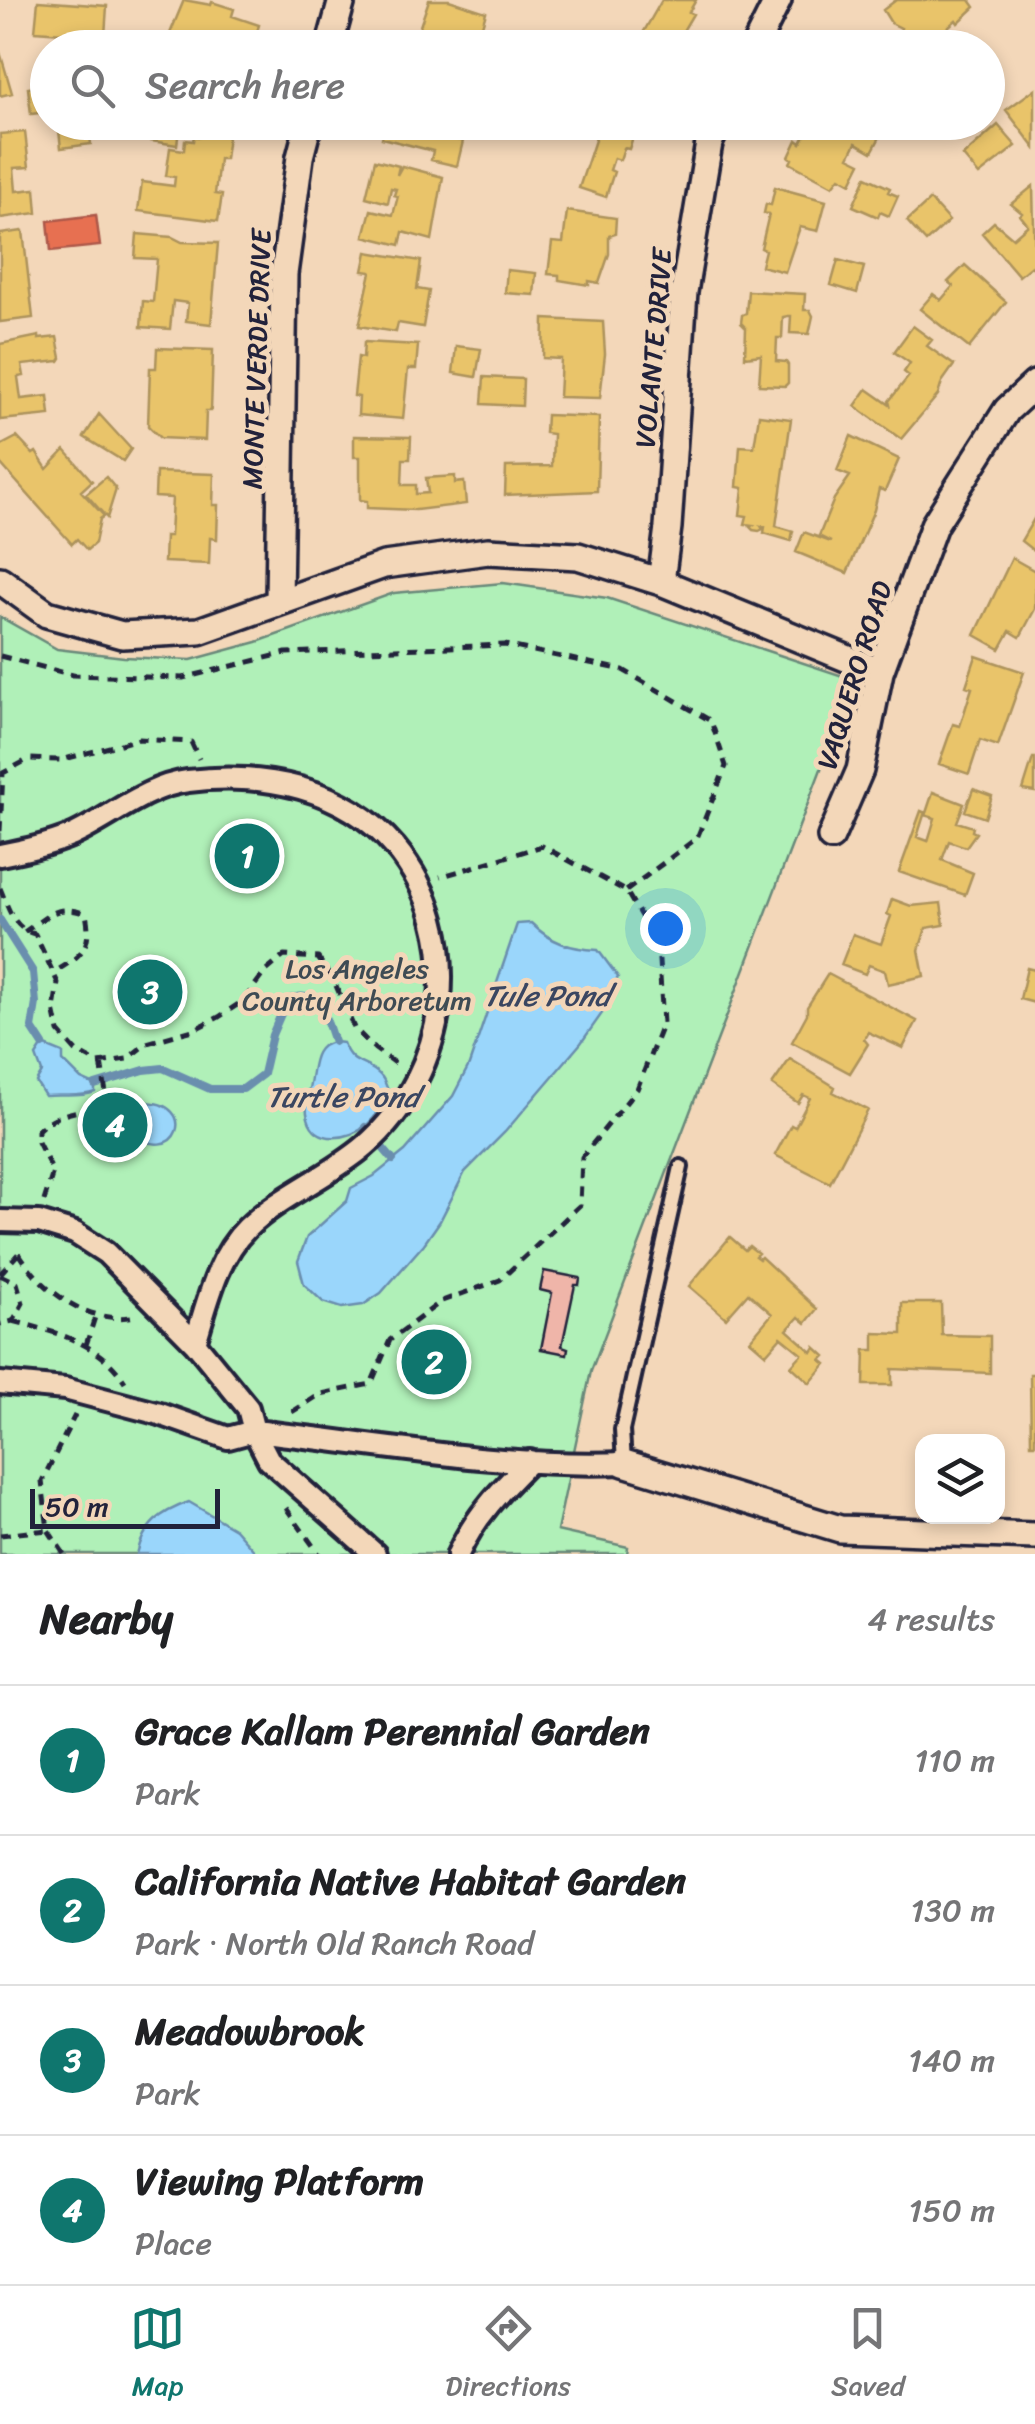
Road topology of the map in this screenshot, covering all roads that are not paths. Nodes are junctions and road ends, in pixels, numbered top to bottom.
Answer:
1 (342, 0) edge
2 (778, 0) edge
3 (334, 30) edge
4 (763, 30) edge
5 (304, 140) edge
6 (710, 140) edge
7 (1035, 384) edge
8 (0, 580) edge
9 (660, 582) junction
10 (279, 600) junction
11 (880, 672) junction
12 (830, 837) dead end
13 (0, 854) edge
14 (681, 1167) dead end
15 (0, 1221) edge
16 (195, 1344) junction
17 (0, 1382) edge
18 (254, 1431) junction
19 (530, 1461) junction
20 (624, 1463) junction
21 (1035, 1536) edge
22 (375, 1554) edge
23 (458, 1554) edge

1 - 3 street
2 - 4 street
5 - 10 street, MONTE VERDE DRIVE
6 - 9 street, VOLANTE DRIVE
7 - 11 street, VAQUERO ROAD
8 - 10 street
9 - 10 street
9 - 11 street
11 - 12 street, VAQUERO ROAD
13 - 16 street
14 - 20 lane
15 - 16 street
16 - 18 street
17 - 18 street
18 - 19 street
18 - 22 street
19 - 20 street
19 - 23 street
20 - 21 street

